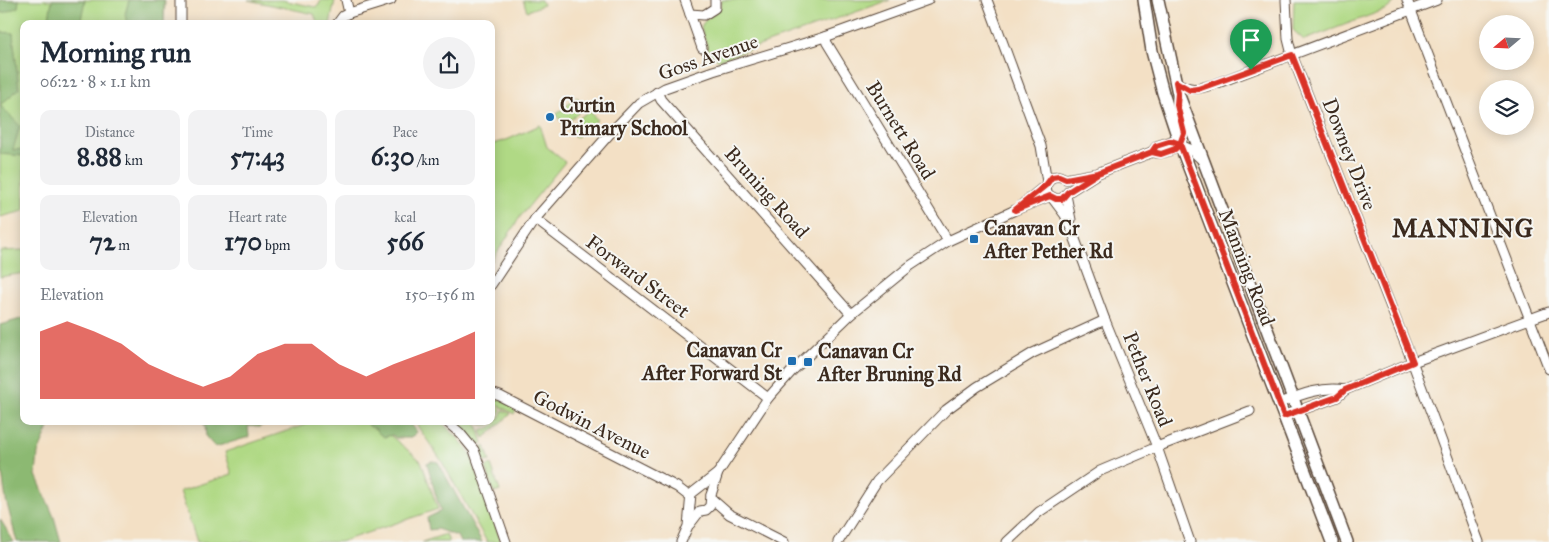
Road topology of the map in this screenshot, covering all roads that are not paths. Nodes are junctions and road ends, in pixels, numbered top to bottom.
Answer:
1 (182, 0) edge
2 (346, 0) edge
3 (388, 0) edge
4 (686, 0) edge
5 (715, 0) edge
6 (928, 0) edge
7 (987, 0) edge
8 (1144, 0) edge
9 (1158, 0) edge
10 (1286, 0) edge
11 (1407, 0) edge
12 (1437, 0) edge
13 (1411, 10) junction
14 (349, 13) junction
15 (690, 14) junction
16 (181, 20) edge
17 (340, 20) edge
18 (825, 37) junction
19 (702, 48) dead end
20 (1292, 55) junction
21 (1177, 88) junction
22 (657, 92) junction
23 (1180, 144) junction
24 (1041, 146) junction
25 (1203, 160) junction
26 (1098, 173) junction
27 (1064, 178) junction
28 (1047, 184) junction
29 (1067, 194) junction
30 (1051, 198) junction
31 (1015, 210) junction
32 (535, 219) junction
33 (1072, 231) junction
34 (948, 241) junction
35 (495, 279) edge
36 (1549, 312) edge
37 (851, 314) junction
38 (1529, 319) junction
39 (1105, 320) junction
40 (1413, 362) junction
41 (1549, 369) edge
42 (1345, 390) junction
43 (495, 395) edge
44 (768, 398) junction
45 (1292, 398) junction
46 (1279, 403) junction
47 (1250, 411) dead end
48 (1297, 411) junction
49 (1284, 416) junction
50 (451, 425) edge
51 (1158, 446) junction
52 (718, 473) junction
53 (694, 495) junction
54 (712, 497) junction
55 (704, 510) junction
56 (730, 514) junction
57 (688, 526) junction
58 (506, 542) edge
59 (681, 542) edge
60 (784, 542) edge
61 (838, 542) edge
62 (1007, 542) edge
63 (1190, 542) edge
64 (1332, 542) edge
65 (1347, 542) edge
66 (1479, 542) edge

1 - 16 street
2 - 14 street
3 - 14 street
4 - 15 street
5 - 15 street
6 - 18 street, Goss Avenue
7 - 24 street
8 - 23 main road, Manning Road
9 - 21 main road, Manning Road
10 - 20 street, Downey Drive
11 - 13 street
12 - 13 street
13 - 20 street
13 - 38 street
14 - 17 street
15 - 19 street
18 - 22 street, Goss Avenue
18 - 34 street, Burnett Road
20 - 21 street
20 - 40 street, Downey Drive
21 - 23 street
21 - 25 main road, Manning Road
22 - 32 street, Goss Avenue
22 - 37 street, Bruning Road
23 - 25 street
23 - 26 street
23 - 46 main road, Manning Road
24 - 27 street
24 - 28 street
25 - 45 main road, Manning Road
26 - 27 street
26 - 29 street
27 - 28 street
27 - 29 street
28 - 30 street
28 - 31 street
29 - 30 street
29 - 33 street, Pether Road
30 - 31 street
30 - 33 street, Pether Road
31 - 34 street
32 - 35 street, Goss Avenue
32 - 44 street, Forward Street
33 - 39 street, Pether Road
34 - 37 street
36 - 38 street
37 - 44 street
38 - 40 street
38 - 41 street
39 - 51 street, Pether Road
39 - 61 street
40 - 42 street
40 - 66 street, Downey Drive
42 - 45 street
42 - 48 street
43 - 53 street, Godwin Avenue
44 - 52 street
45 - 46 street
45 - 48 main road, Manning Road
46 - 49 main road, Manning Road
47 - 51 street
48 - 49 street
48 - 65 main road, Manning Road
49 - 64 main road, Manning Road
50 - 58 street
51 - 62 street
51 - 63 street, Pether Road
52 - 53 street
52 - 54 street
53 - 54 street
53 - 55 street
53 - 57 street
54 - 55 street
54 - 56 street
55 - 56 street
55 - 57 street
56 - 60 street
57 - 59 street

